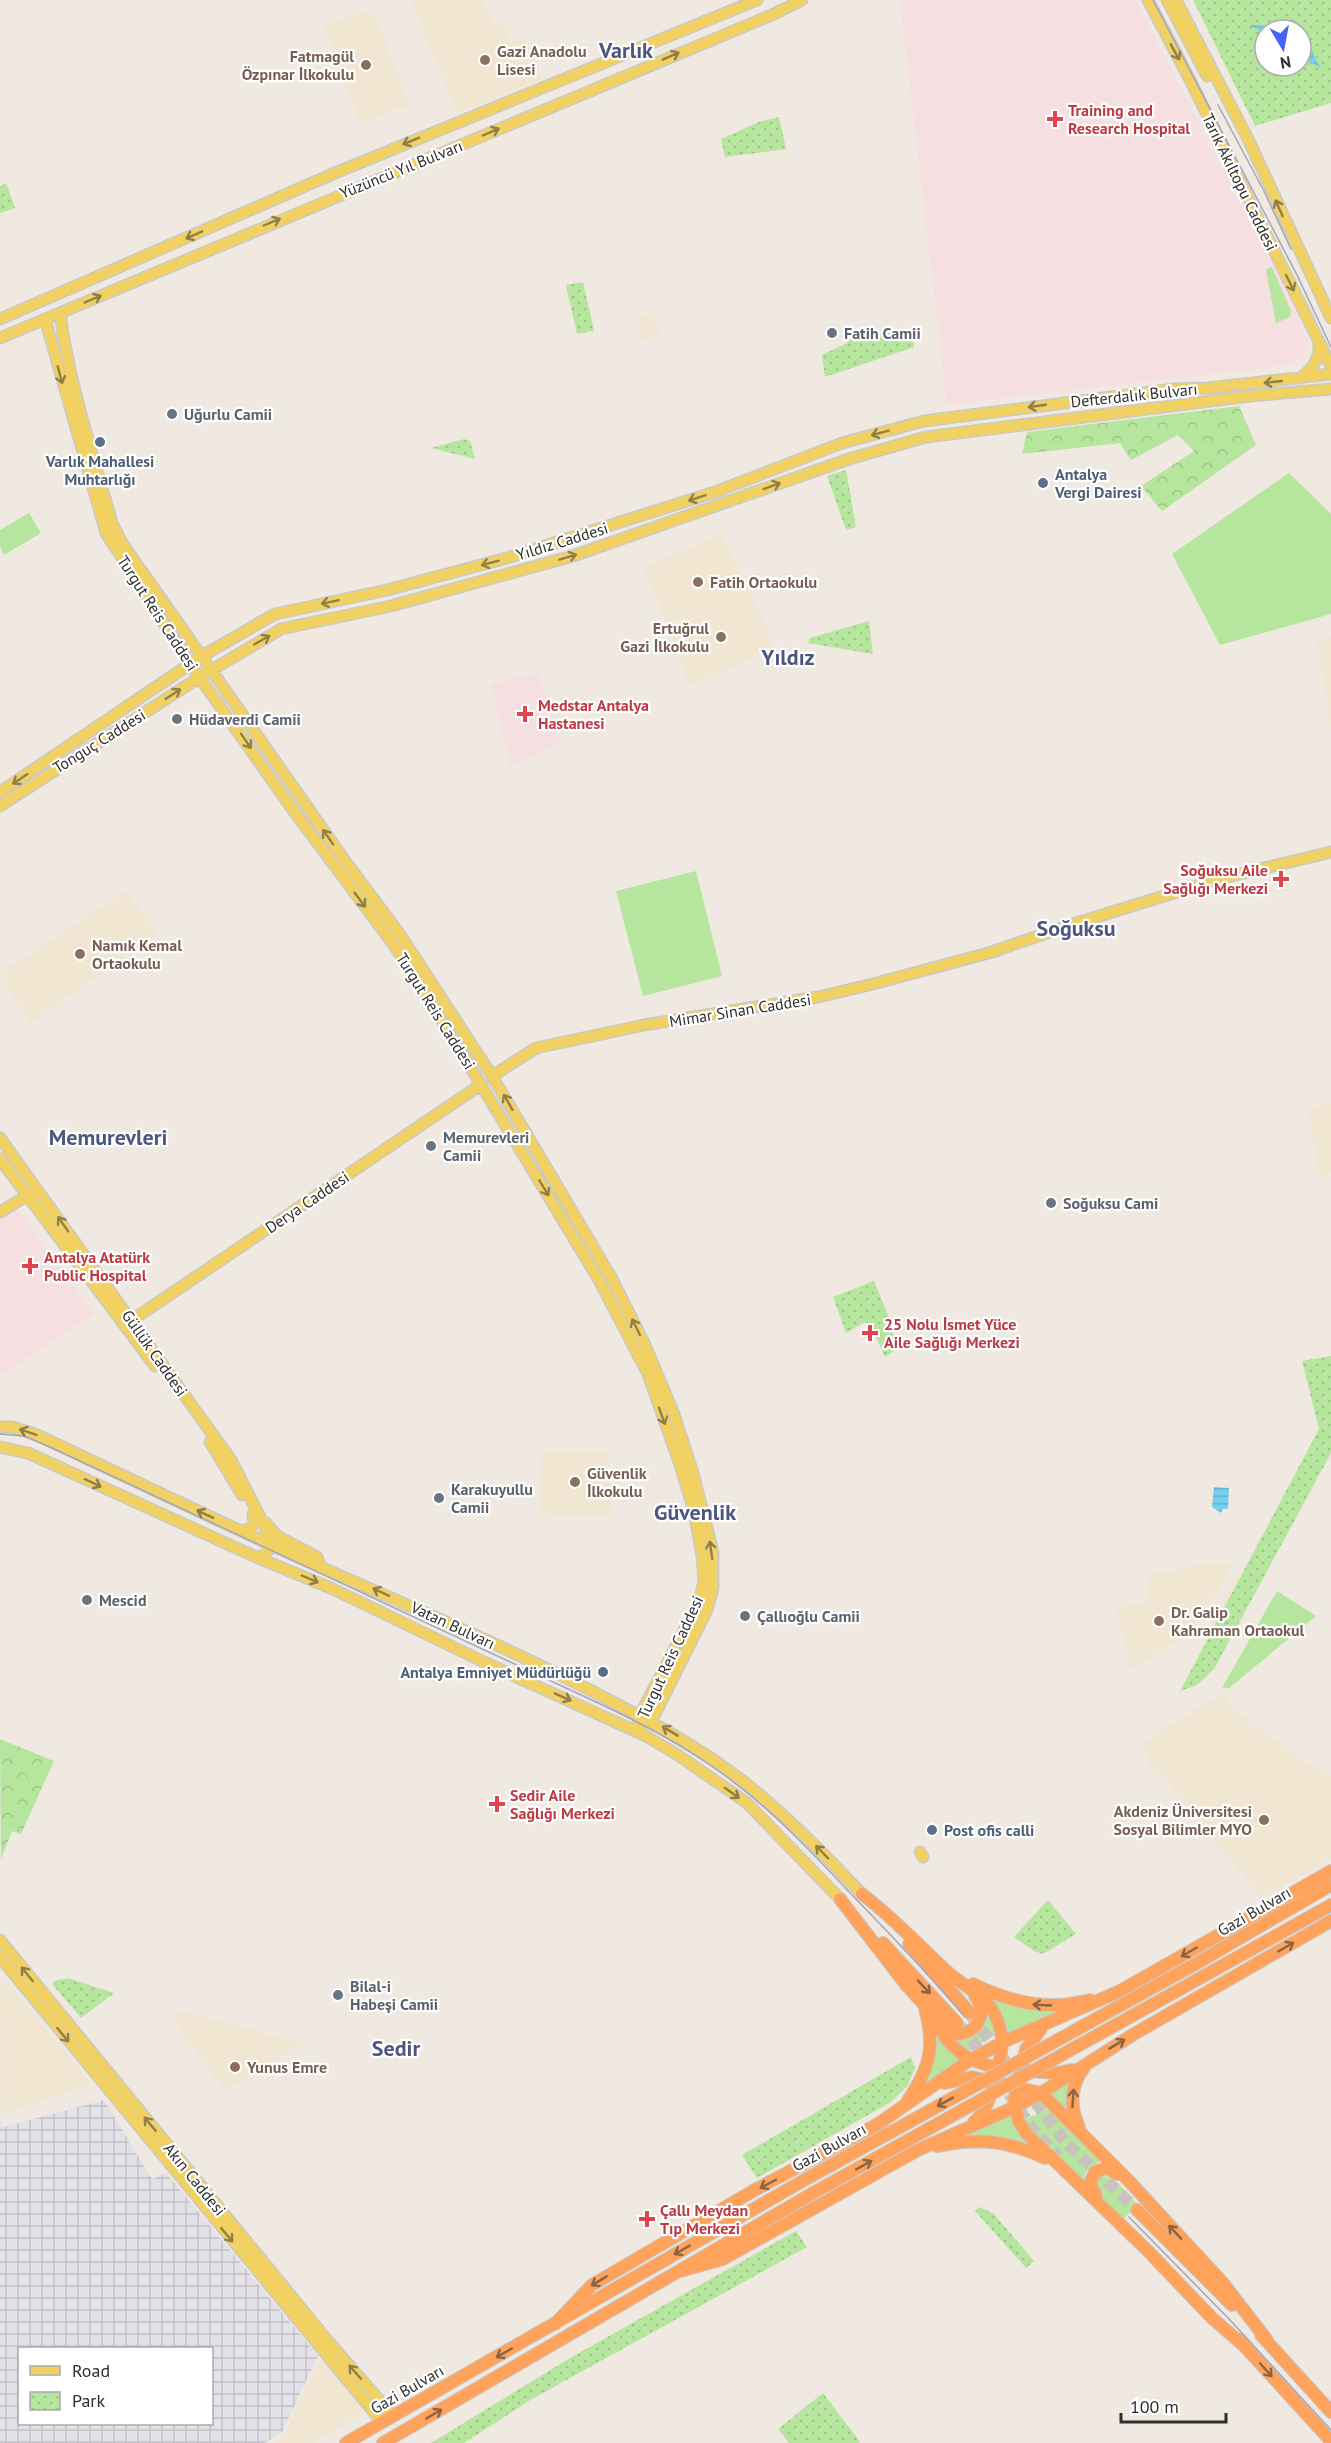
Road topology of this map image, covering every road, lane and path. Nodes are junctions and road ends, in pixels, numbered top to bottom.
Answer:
1 (757, 0) edge
2 (1148, 0) edge
3 (1167, 0) edge
4 (1176, 0) edge
5 (800, 1) edge
6 (1237, 118) junction
7 (60, 313) junction
8 (1331, 318) edge
9 (0, 319) edge
10 (45, 319) junction
11 (0, 338) edge
12 (1319, 343) junction
13 (1331, 366) edge
14 (1331, 374) edge
15 (1300, 378) junction
16 (1331, 391) edge
17 (937, 420) joint
18 (939, 434) joint
19 (202, 656) junction
20 (190, 663) junction
21 (211, 670) junction
22 (200, 677) junction
23 (0, 792) edge
24 (0, 806) edge
25 (1331, 852) edge
26 (492, 1076) junction
27 (482, 1084) junction
28 (0, 1138) edge
29 (0, 1159) edge
30 (30, 1189) junction
31 (0, 1205) edge
32 (0, 1212) edge
33 (132, 1320) junction
34 (0, 1427) edge
35 (0, 1447) edge
36 (257, 1515) junction
37 (243, 1531) junction
38 (258, 1538) junction
39 (270, 1544) junction
40 (256, 1557) junction
41 (321, 1567) junction
42 (640, 1715) junction
43 (652, 1720) junction
44 (642, 1733) junction
45 (1331, 1871) edge
46 (1331, 1885) edge
47 (862, 1894) junction
48 (840, 1899) junction
49 (1331, 1905) edge
50 (1331, 1921) edge
51 (0, 1940) edge
52 (0, 1957) edge
53 (951, 1974) junction
54 (969, 1989) junction
55 (1120, 1991) junction
56 (924, 2005) junction
57 (970, 2013) tunnel mouth
58 (957, 2023) tunnel mouth
59 (1045, 2025) junction
60 (1003, 2042) junction
61 (970, 2060) junction
62 (1083, 2065) junction
63 (998, 2068) junction
64 (1021, 2071) junction
65 (994, 2082) junction
66 (1017, 2086) junction
67 (927, 2091) junction
68 (1041, 2093) junction
69 (1015, 2107) junction
70 (902, 2109) junction
71 (969, 2127) junction
72 (1084, 2136) junction
73 (918, 2150) junction
74 (1060, 2165) junction
75 (1129, 2181) junction
76 (1105, 2209) junction
77 (1137, 2210) tunnel mouth
78 (1125, 2221) tunnel mouth
79 (677, 2272) junction
80 (555, 2324) junction
81 (1267, 2340) junction
82 (1242, 2344) junction
83 (1331, 2412) edge
84 (388, 2419) junction
85 (411, 2427) junction
86 (1331, 2441) edge
87 (346, 2443) edge
88 (383, 2443) edge
89 (401, 2443) edge

1 -> 9 main road, Yüzüncü Yıl Bulvarı
2 -> 12 main road, Tarık Akıltopu Caddesi
3 - 6 main road
4 - 6 main road, Tarık Akıltopu Caddesi
7 -> 5 main road, Yüzüncü Yıl Bulvarı
8 -> 6 main road, Tarık Akıltopu Caddesi
7 - 10 main road, Yüzüncü Yıl Bulvarı
7 - 19 main road, Turgut Reis Caddesi
10 - 11 main road, Yüzüncü Yıl Bulvarı
10 -> 20 main road, Turgut Reis Caddesi
12 - 13 main road, Tarık Akıltopu Caddesi
12 - 15 main road
14 - 15 main road, Defterdalık Bulvarı
15 -> 17 main road, Defterdalık Bulvarı
16 - 18 main road, Defterdalık Bulvarı
17 -> 19 main road, Yıldız Caddesi
21 -> 18 main road, Yıldız Caddesi
19 - 20 main road, Yıldız Caddesi
19 - 21 main road, Turgut Reis Caddesi
20 - 22 main road, Turgut Reis Caddesi
20 -> 23 main road, Tonguç Caddesi
21 - 22 main road, Yıldız Caddesi
26 -> 21 main road, Turgut Reis Caddesi
24 -> 22 main road, Tonguç Caddesi
22 -> 27 main road, Turgut Reis Caddesi
25 - 26 main road, Mimar Sinan Caddesi
43 -> 26 main road, Turgut Reis Caddesi
27 - 33 main road, Derya Caddesi
27 -> 42 main road, Turgut Reis Caddesi
28 - 30 main road, Güllük Caddesi
29 - 30 main road, Güllük Caddesi
30 - 31 main road
30 - 32 main road
33 -> 30 main road, Güllük Caddesi
30 - 36 main road, Güllük Caddesi
33 - 36 main road, Güllük Caddesi
37 -> 34 main road, Vatan Bulvarı
35 -> 40 main road
36 - 37 main road
36 - 38 main road
36 - 39 main road
36 - 41 main road
37 - 38 main road, Vatan Bulvarı
38 - 39 main road, Vatan Bulvarı
38 - 40 main road
39 - 40 main road
39 - 41 main road, Vatan Bulvarı
40 -> 44 main road
42 -> 41 main road, Vatan Bulvarı
42 - 43 main road, Vatan Bulvarı
42 - 44 main road, Turgut Reis Caddesi
47 -> 43 main road, Vatan Bulvarı
44 -> 48 main road
45 -> 55 highway
46 -> 80 highway, Gazi Bulvarı, bridge
47 - 53 highway
47 - 57 highway
48 - 56 highway
48 -> 58 highway
79 -> 49 highway, Gazi Bulvarı, bridge
62 -> 50 highway
84 -> 51 main road, Akın Caddesi
52 -> 84 main road, Akın Caddesi
53 - 54 highway
55 -> 53 highway
54 - 56 highway
54 - 60 highway
55 - 59 highway
56 - 61 highway
56 - 70 highway
59 - 60 highway
59 - 64 highway
60 - 61 highway
60 - 63 highway
61 - 63 highway
61 - 67 highway
62 - 64 highway
62 - 68 highway
72 -> 62 highway
63 - 64 highway
63 - 65 highway
64 - 66 highway
65 - 66 highway
65 - 67 highway
65 - 71 highway
66 - 68 highway
66 - 69 highway
67 - 70 highway
68 - 69 highway
68 - 72 highway
69 - 71 highway
69 - 74 highway
70 -> 80 highway
71 - 73 highway
72 - 75 highway
73 - 74 highway
73 - 79 highway
74 - 76 highway
75 - 76 highway
81 -> 75 highway
76 - 82 highway
77 - 81 highway
78 - 82 highway
85 -> 79 highway, Gazi Bulvarı
80 -> 84 highway, Gazi Bulvarı
81 - 83 highway
82 -> 86 highway
84 - 87 highway, Gazi Bulvarı
85 - 88 highway, Gazi Bulvarı
85 - 89 highway

